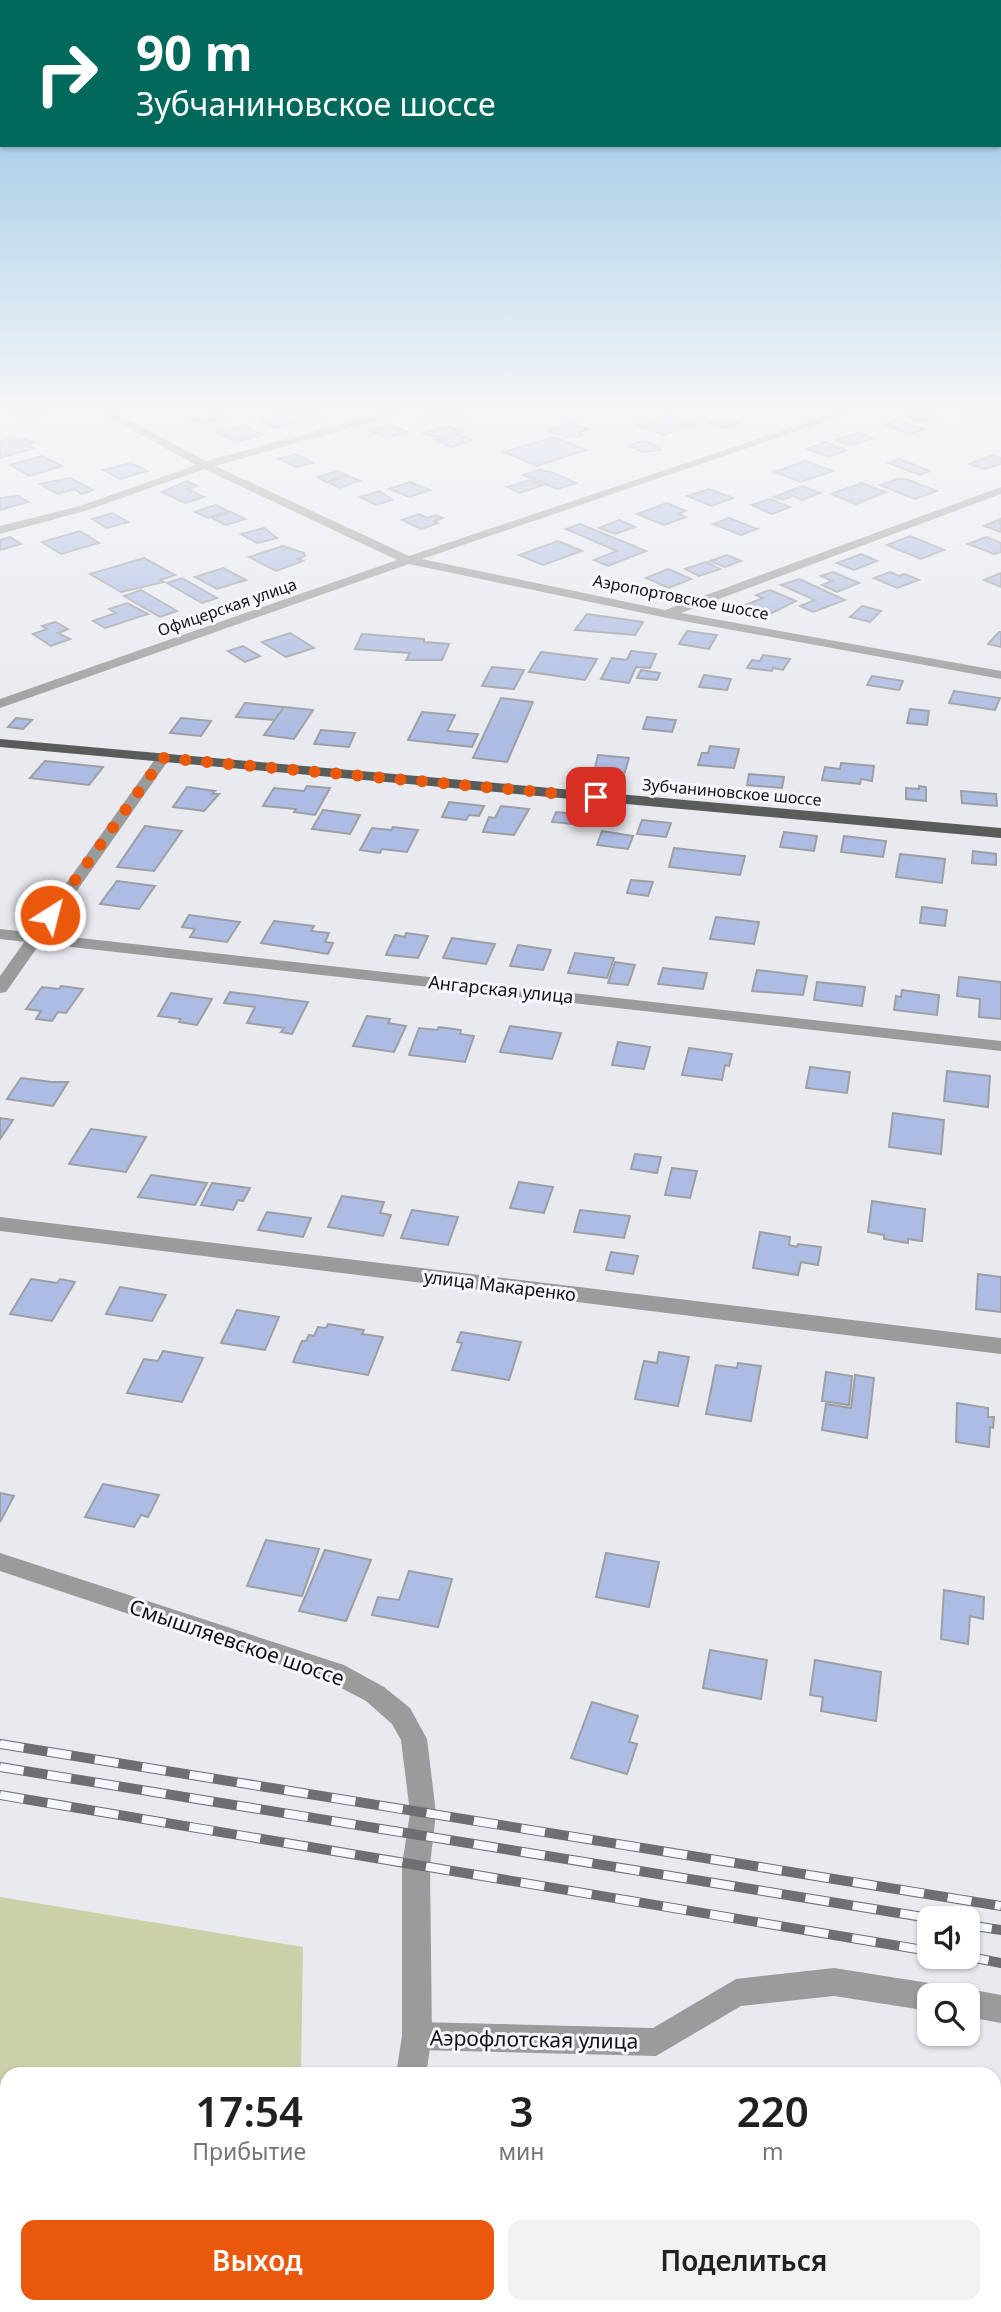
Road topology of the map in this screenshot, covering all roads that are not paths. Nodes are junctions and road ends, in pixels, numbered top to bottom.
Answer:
1 (58, 515) edge
2 (312, 515) edge
3 (538, 515) edge
4 (934, 515) edge
5 (0, 530) edge
6 (408, 560) junction
7 (667, 614) junction
8 (1001, 675) edge
9 (0, 704) edge
10 (0, 743) edge
11 (163, 758) junction
12 (1001, 834) edge
13 (0, 934) edge
14 (34, 937) junction
15 (0, 988) edge
16 (1001, 1046) edge
17 (0, 1224) edge
18 (1001, 1346) edge
19 (0, 1562) edge
20 (917, 1995) edge
21 (980, 2005) edge
22 (1001, 2009) edge
23 (417, 2036) junction
24 (412, 2067) edge

1 - 5 street
2 - 6 street, Аэропортовское шоссе
3 - 6 street, Офицерская улица
4 - 7 street
6 - 7 street, Аэропортовское шоссе
6 - 9 street, Офицерская улица
7 - 8 street, Аэропортовское шоссе
10 - 11 main road, Зубчаниновское шоссе
11 - 12 main road, Зубчаниновское шоссе
11 - 14 street
13 - 14 street, Ангарская улица
14 - 15 street
14 - 16 street, Ангарская улица
17 - 18 street, улица Макаренко
19 - 23 street, Смышляевское шоссе
20 - 23 street, Аэрофлотская улица
21 - 22 street
23 - 24 street, Смышляевское шоссе

